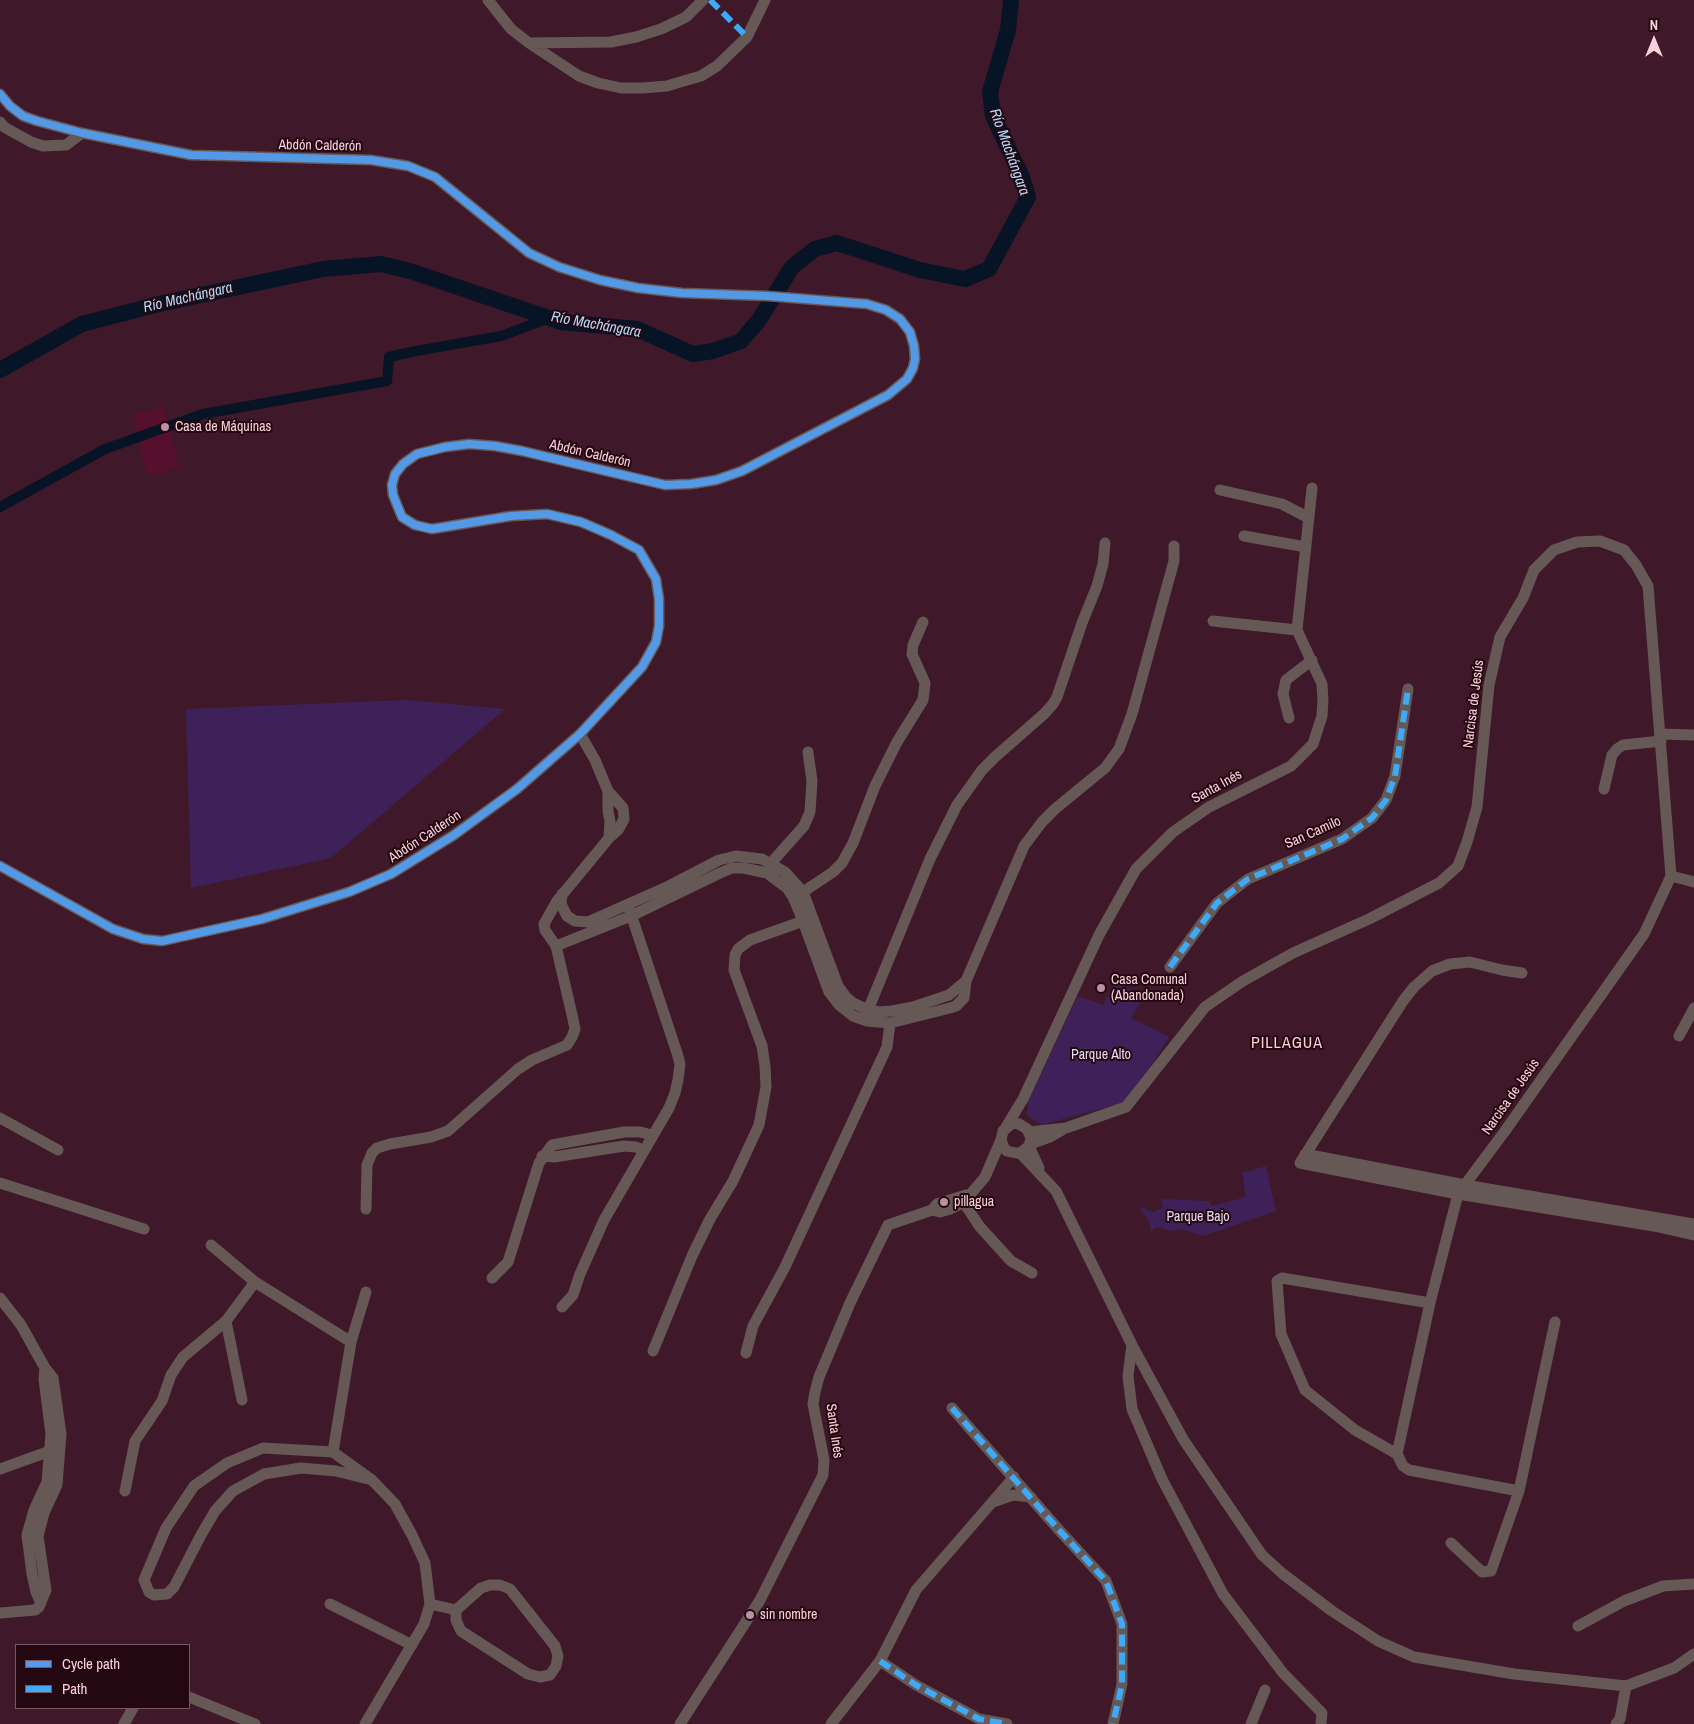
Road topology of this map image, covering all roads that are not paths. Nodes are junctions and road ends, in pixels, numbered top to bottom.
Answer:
1 (488, 0) edge
2 (703, 0) edge
3 (765, 0) edge
4 (529, 43) junction
5 (0, 94) edge
6 (0, 122) edge
7 (82, 132) junction
8 (1312, 488) dead end
9 (1220, 490) dead end
10 (1309, 518) junction
11 (1244, 536) dead end
12 (1105, 543) dead end
13 (1174, 546) dead end
14 (1306, 547) junction
15 (1214, 621) dead end
16 (922, 622) dead end
17 (1297, 630) junction
18 (1312, 660) junction
19 (1408, 689) dead end
20 (1289, 718) dead end
21 (580, 734) junction
22 (1694, 735) edge
23 (1661, 737) junction
24 (808, 752) dead end
25 (1604, 789) dead end
26 (771, 863) junction
27 (0, 866) edge
28 (1671, 876) junction
29 (1694, 882) edge
30 (803, 892) junction
31 (562, 894) junction
32 (628, 905) junction
33 (631, 916) junction
34 (808, 920) junction
35 (556, 946) junction
36 (1170, 967) dead end
37 (1522, 973) dead end
38 (966, 981) junction
39 (1694, 1008) edge
40 (868, 1010) junction
41 (890, 1023) junction
42 (1679, 1036) dead end
43 (1022, 1099) junction
44 (0, 1118) edge
45 (1006, 1127) junction
46 (652, 1135) junction
47 (1000, 1140) junction
48 (1024, 1143) junction
49 (58, 1150) dead end
50 (643, 1150) junction
51 (542, 1156) junction
52 (990, 1165) junction
53 (0, 1183) edge
54 (1462, 1189) junction
55 (964, 1198) junction
56 (366, 1209) dead end
57 (1655, 1222) junction
58 (1694, 1224) edge
59 (144, 1229) dead end
60 (1694, 1235) edge
61 (211, 1245) dead end
62 (1032, 1273) dead end
63 (492, 1278) dead end
64 (255, 1282) junction
65 (366, 1292) dead end
66 (0, 1298) edge
67 (1430, 1303) junction
68 (562, 1306) dead end
69 (226, 1320) junction
70 (1555, 1322) dead end
71 (351, 1342) junction
72 (1132, 1345) junction
73 (653, 1351) dead end
74 (746, 1353) dead end
75 (45, 1368) junction
76 (242, 1400) dead end
77 (952, 1408) dead end
78 (50, 1450) junction
79 (333, 1452) junction
80 (1397, 1454) junction
81 (0, 1469) edge
82 (1014, 1477) junction
83 (372, 1480) junction
84 (125, 1491) dead end
85 (1519, 1491) junction
86 (1031, 1497) junction
87 (992, 1502) junction
88 (1450, 1543) dead end
89 (1694, 1584) edge
90 (41, 1603) junction
91 (330, 1604) dead end
92 (430, 1604) junction
93 (456, 1610) junction
94 (0, 1613) edge
95 (1578, 1626) dead end
96 (412, 1645) junction
97 (1694, 1654) edge
98 (880, 1660) junction
99 (1626, 1686) junction
100 (1265, 1690) dead end
101 (190, 1697) edge
102 (132, 1709) edge
103 (124, 1724) edge
104 (255, 1724) edge
105 (365, 1724) edge
106 (680, 1724) edge
107 (831, 1724) edge
108 (1007, 1724) edge
109 (1113, 1724) edge
110 (1251, 1724) edge
111 (1321, 1724) edge
112 (1616, 1724) edge

1 - 4 street
2 - 4 street
3 - 4 street
5 - 7 street, Abdón Calderón
6 - 7 street
7 - 21 street, Abdón Calderón
8 - 10 street
9 - 10 street
10 - 14 street
11 - 14 street
12 - 40 street
13 - 38 street
14 - 17 street
15 - 17 street
16 - 30 street
17 - 18 street, Santa Inés
18 - 20 street
18 - 43 street, Santa Inés
19 - 36 street, San Camilo
21 - 27 street, Abdón Calderón
21 - 31 street
22 - 23 street
23 - 25 street
23 - 28 street, Narcisa de Jesús
23 - 48 street, Narcisa de Jesús
24 - 26 street
26 - 30 street
26 - 32 street
28 - 29 street
28 - 54 street, Narcisa de Jesús
30 - 34 street
31 - 32 street
31 - 35 street
32 - 33 street
33 - 34 street
33 - 35 street
33 - 46 street
34 - 40 street
34 - 41 street
34 - 73 street
35 - 56 street
37 - 54 street
38 - 40 street
38 - 41 street
39 - 42 street
41 - 74 street
43 - 45 street, Santa Inés
43 - 48 street
44 - 49 street
45 - 47 street, Santa Inés
45 - 48 street
46 - 50 street
46 - 51 street
47 - 48 street
47 - 52 street
48 - 52 street
48 - 72 street
50 - 51 street
50 - 68 street
51 - 63 street
52 - 55 street
53 - 59 street
54 - 57 street
54 - 67 street
55 - 62 street
55 - 106 street, Santa Inés
57 - 58 street
57 - 60 street
61 - 64 street
64 - 69 street
64 - 71 street
65 - 71 street
66 - 75 street
67 - 80 street
67 - 80 street
69 - 76 street
69 - 84 street
70 - 85 street
71 - 79 street
72 - 99 street
72 - 111 street
75 - 78 street
75 - 90 street
77 - 82 street
78 - 81 street
78 - 90 street
79 - 83 street
79 - 83 street
80 - 85 street
82 - 86 street
82 - 87 street
83 - 92 street
85 - 88 street
86 - 87 street
86 - 109 street
87 - 98 street
89 - 95 street
90 - 94 street
91 - 96 street
92 - 93 street
92 - 96 street
93 - 93 street
96 - 105 street
97 - 99 street
98 - 107 street
98 - 108 street
99 - 112 street
100 - 110 street
101 - 104 street
102 - 103 street

